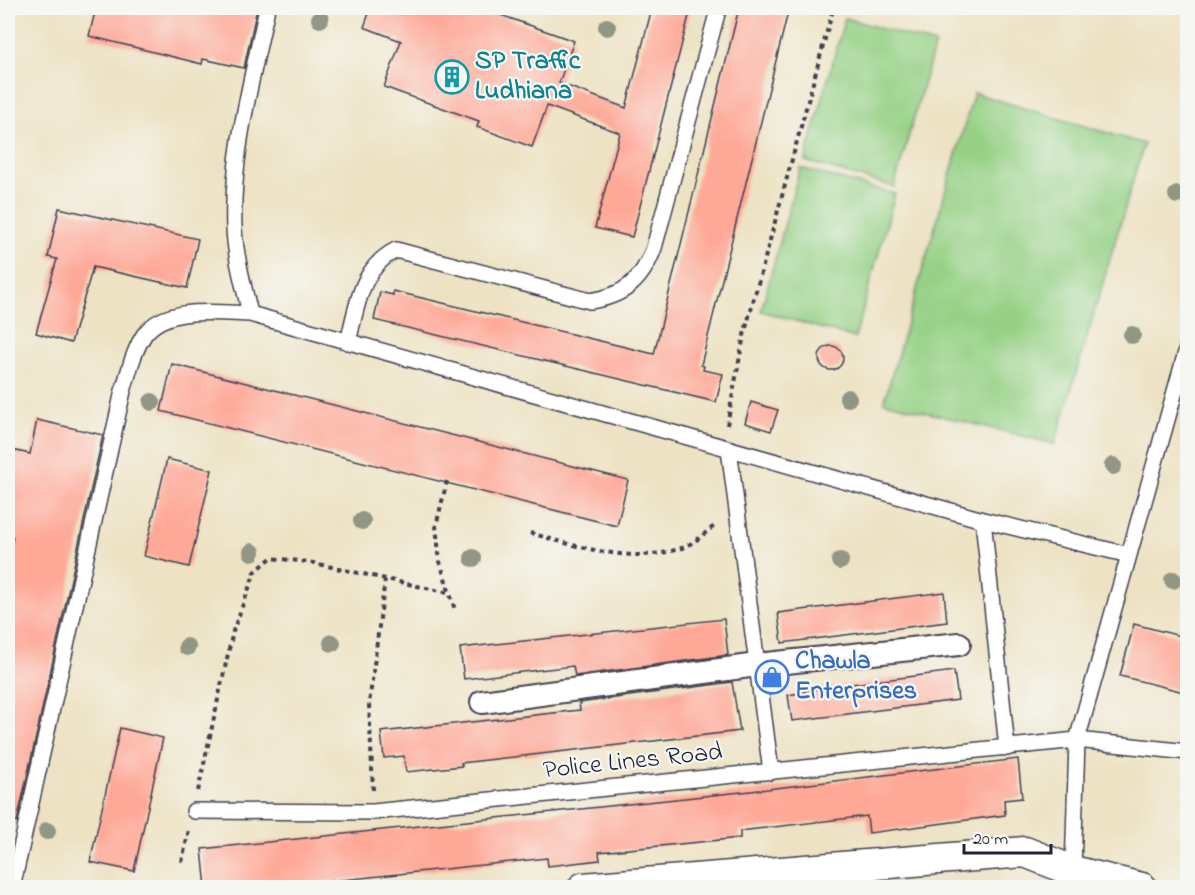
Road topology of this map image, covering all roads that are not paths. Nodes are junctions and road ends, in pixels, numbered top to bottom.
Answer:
1 (267, 8) edge
2 (718, 10) dead end
3 (249, 314) junction
4 (348, 342) junction
5 (1188, 345) edge
6 (729, 449) junction
7 (983, 520) junction
8 (1129, 555) junction
9 (959, 644) dead end
10 (757, 665) junction
11 (482, 702) dead end
12 (1077, 740) junction
13 (1007, 748) junction
14 (1188, 752) edge
15 (771, 772) junction
16 (194, 811) road end
17 (1073, 871) junction
18 (12, 888) edge
19 (583, 888) edge
20 (1142, 888) edge

1 - 3 lane
2 - 4 lane
3 - 4 lane
3 - 18 lane
4 - 6 lane
5 - 8 lane
6 - 7 lane
6 - 10 lane
7 - 8 lane
7 - 13 lane
8 - 12 lane
9 - 10 street
10 - 11 street
10 - 15 lane
12 - 13 lane, Police Lines Road
12 - 14 lane, Police Lines Road
12 - 17 lane
13 - 15 lane, Police Lines Road
15 - 16 lane, Police Lines Road
17 - 19 street
17 - 20 street

